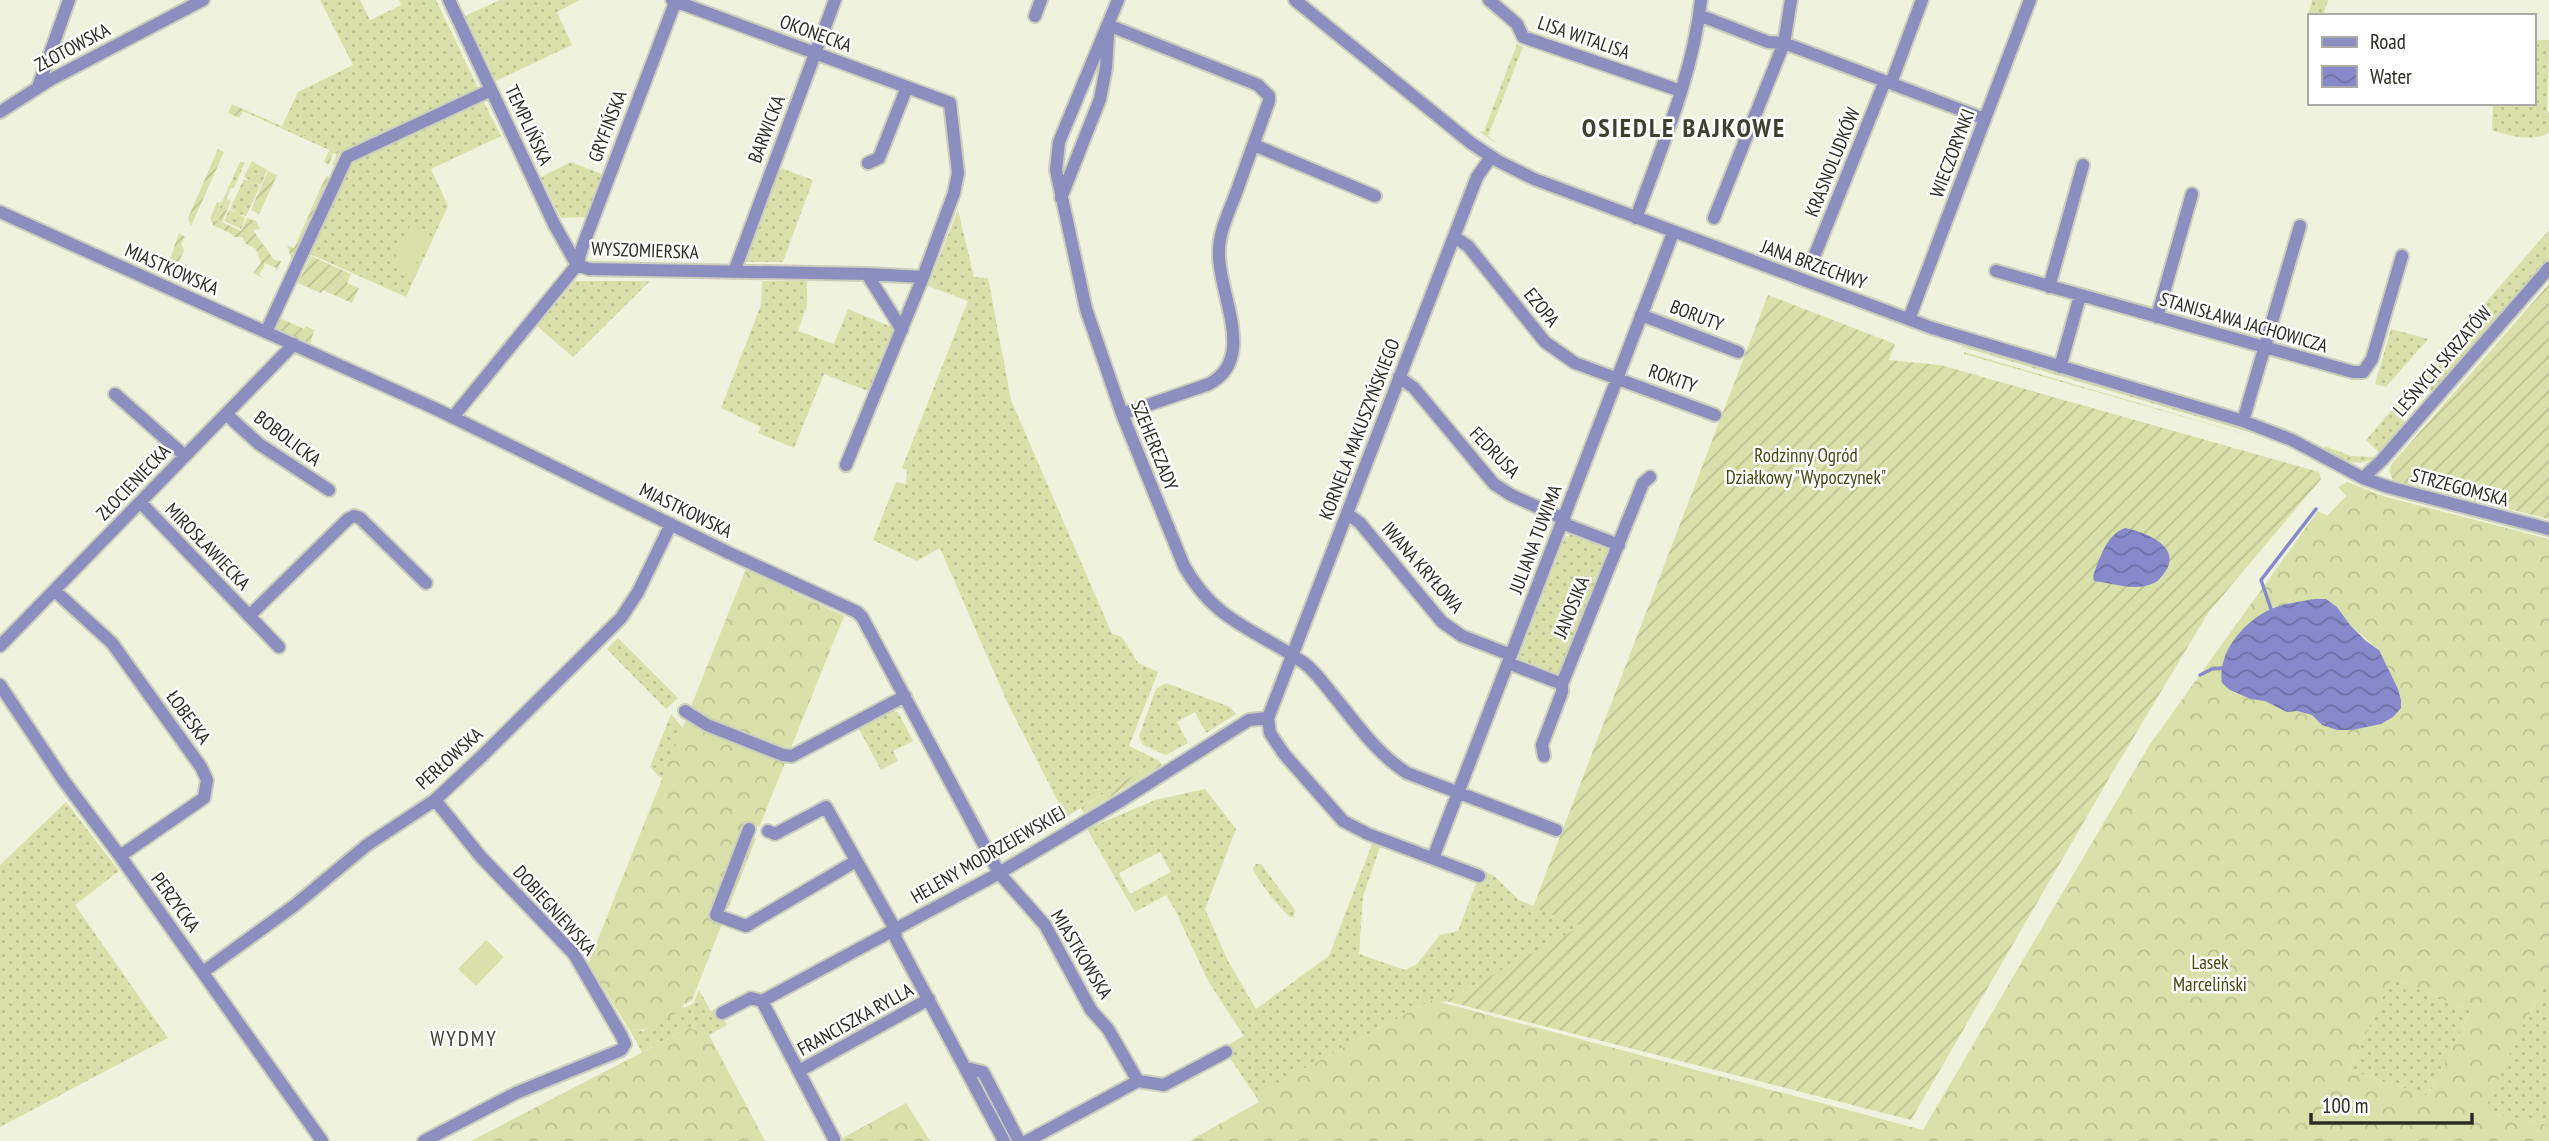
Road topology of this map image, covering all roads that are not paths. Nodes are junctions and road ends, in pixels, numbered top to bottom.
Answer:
1 (69, 0) edge
2 (203, 0) edge
3 (449, 0) edge
4 (675, 0) edge
5 (835, 0) edge
6 (1041, 0) edge
7 (1118, 0) edge
8 (1295, 0) edge
9 (1489, 0) edge
10 (1701, 0) edge
11 (1791, 0) edge
12 (1922, 0) edge
13 (2030, 0) edge
14 (1699, 15) junction
15 (1035, 16) dead end
16 (1108, 25) junction
17 (1784, 43) junction
18 (815, 54) junction
19 (1888, 82) junction
20 (38, 87) junction
21 (907, 87) junction
22 (491, 90) junction
23 (1681, 91) junction
24 (0, 112) edge
25 (1985, 119) junction
26 (1254, 145) junction
27 (1491, 157) junction
28 (868, 163) dead end
29 (2083, 165) dead end
30 (2192, 194) dead end
31 (1375, 195) dead end
32 (1061, 198) junction
33 (0, 212) edge
34 (1636, 218) junction
35 (1714, 218) dead end
36 (2300, 226) dead end
37 (1674, 233) junction
38 (1454, 236) junction
39 (2402, 256) dead end
40 (1814, 257) dead end
41 (577, 265) junction
42 (2549, 268) edge
43 (1996, 271) dead end
44 (734, 272) junction
45 (867, 274) junction
46 (923, 277) junction
47 (2049, 287) junction
48 (2080, 296) junction
49 (1641, 315) junction
50 (2157, 317) junction
51 (1909, 319) junction
52 (902, 330) junction
53 (266, 332) junction
54 (294, 344) junction
55 (2264, 348) junction
56 (1738, 352) dead end
57 (2060, 367) junction
58 (1399, 377) junction
59 (1617, 379) junction
60 (115, 394) dead end
61 (226, 414) junction
62 (1122, 414) junction
63 (1715, 415) dead end
64 (453, 417) junction
65 (2243, 421) junction
66 (185, 456) junction
67 (846, 465) dead end
68 (1650, 477) dead end
69 (2363, 478) junction
70 (329, 490) dead end
71 (140, 502) junction
72 (1348, 514) junction
73 (1564, 519) junction
74 (671, 524) junction
75 (2549, 529) edge
76 (1619, 545) junction
77 (426, 583) dead end
78 (55, 590) junction
79 (249, 617) junction
80 (0, 646) edge
81 (279, 647) dead end
82 (1292, 656) junction
83 (1510, 659) junction
84 (1562, 684) junction
85 (0, 685) edge
86 (905, 696) junction
87 (685, 711) dead end
88 (1268, 718) junction
89 (1544, 757) dead end
90 (1458, 793) junction
91 (435, 800) junction
92 (749, 829) dead end
93 (1556, 830) dead end
94 (768, 831) dead end
95 (120, 856) junction
96 (1433, 858) junction
97 (856, 861) junction
98 (999, 873) junction
99 (1479, 876) dead end
100 (895, 929) junction
101 (202, 972) junction
102 (929, 999) junction
103 (762, 1001) junction
104 (722, 1013) dead end
105 (1226, 1052) dead end
106 (966, 1068) junction
107 (799, 1072) junction
108 (1138, 1081) junction
109 (834, 1139) dead end
110 (322, 1141) edge
111 (424, 1141) edge
112 (1003, 1141) edge
113 (1019, 1141) edge
114 (1027, 1141) edge

1 - 20 street
2 - 20 street, ZŁOTOWSKA
3 - 22 street, TEMPLIŃSKA
4 - 18 street, OKONECKA
4 - 41 street, GRYFIŃSKA
5 - 18 street, BARWICKA
6 - 15 street
7 - 16 street, SZEHEREZADY
8 - 27 street, JANA BRZECHWY
9 - 23 street, LISA WITALISA
10 - 14 street
11 - 17 street
12 - 19 street, KRASNOLUDKÓW
13 - 25 street, WIECZORYNKI
14 - 17 street
14 - 23 street
16 - 26 street
16 - 32 street, SZEHEREZADY
16 - 32 street, SZEHEREZADY
17 - 19 street
17 - 35 street
18 - 21 street, OKONECKA
18 - 44 street, BARWICKA
19 - 25 street
19 - 40 street, KRASNOLUDKÓW
20 - 24 street, ZŁOTOWSKA
21 - 28 street
21 - 46 street, OKONECKA
22 - 41 street, TEMPLIŃSKA
22 - 53 street
23 - 34 street
25 - 51 street, WIECZORYNKI
26 - 31 street
26 - 62 street
27 - 34 street, JANA BRZECHWY
27 - 38 street, KORNELA MAKUSZYŃSKIEGO
29 - 47 street
30 - 50 street
32 - 62 street, SZEHEREZADY
33 - 53 street, MIASTKOWSKA
34 - 37 street, JANA BRZECHWY
36 - 55 street
37 - 49 street, JULIANA TUWIMA
37 - 51 street, JANA BRZECHWY
38 - 58 street, KORNELA MAKUSZYŃSKIEGO
38 - 59 street, EZOPA
39 - 55 street, STANISŁAWA JACHOWICZA
41 - 44 street, WYSZOMIERSKA
41 - 64 street, WYSZOMIERSKA
42 - 69 street, LEŚNYCH SKRZATÓW
43 - 47 street, STANISŁAWA JACHOWICZA
44 - 45 street, WYSZOMIERSKA
45 - 46 street, WYSZOMIERSKA
45 - 52 street
46 - 52 street
47 - 48 street, STANISŁAWA JACHOWICZA
48 - 50 street, STANISŁAWA JACHOWICZA
48 - 57 street
49 - 56 street, BORUTY
49 - 59 street, JULIANA TUWIMA
50 - 55 street, STANISŁAWA JACHOWICZA
51 - 57 street, JANA BRZECHWY
52 - 67 street
53 - 54 street, MIASTKOWSKA
54 - 61 street, ZŁOCIENIECKA
54 - 64 street, MIASTKOWSKA
55 - 65 street
57 - 65 street, JANA BRZECHWY
58 - 72 street, KORNELA MAKUSZYŃSKIEGO
58 - 73 street, FEDRUSA
59 - 63 street, ROKITY
59 - 73 street, JULIANA TUWIMA
60 - 66 street
61 - 66 street, ZŁOCIENIECKA
61 - 70 street, BOBOLICKA
62 - 82 street, SZEHEREZADY
64 - 74 street, MIASTKOWSKA
65 - 69 street, JANA BRZECHWY
66 - 71 street, ZŁOCIENIECKA
68 - 76 street, JANOSIKA
69 - 75 street, STRZEGOMSKA
71 - 78 street, ZŁOCIENIECKA
71 - 79 street, MIROSŁAWIECKA
72 - 82 street, KORNELA MAKUSZYŃSKIEGO
72 - 83 street, IWANA KRYŁOWA
73 - 76 street, FEDRUSA
73 - 83 street, JULIANA TUWIMA
74 - 86 street, MIASTKOWSKA
74 - 91 street, PERŁOWSKA
76 - 84 street, JANOSIKA
77 - 79 street, MIROSŁAWIECKA
78 - 80 street, ZŁOCIENIECKA
78 - 95 street, ŁOBESKA
79 - 81 street, MIROSŁAWIECKA
82 - 88 street, KORNELA MAKUSZYŃSKIEGO
82 - 90 street, SZEHEREZADY
83 - 84 street, IWANA KRYŁOWA
83 - 90 street, JULIANA TUWIMA
84 - 89 street, JANOSIKA
85 - 95 street, PERZYCKA
86 - 87 street
86 - 98 street, MIASTKOWSKA
88 - 96 street
88 - 98 street, HELENY MODRZEJEWSKIEJ
90 - 93 street, SZEHEREZADY
90 - 96 street, JULIANA TUWIMA
91 - 101 street, PERŁOWSKA
91 - 111 street, DOBIEGNIEWSKA
92 - 97 street
94 - 97 street
95 - 101 street, PERZYCKA
96 - 99 street
97 - 100 street
98 - 100 street, HELENY MODRZEJEWSKIEJ
98 - 108 street, MIASTKOWSKA
100 - 102 street
100 - 103 street, HELENY MODRZEJEWSKIEJ
101 - 110 street, PERZYCKA
102 - 106 street
102 - 107 street, FRANCISZKA RYLLA
103 - 104 street, HELENY MODRZEJEWSKIEJ
103 - 107 street
105 - 108 street
106 - 112 street
106 - 113 street
107 - 109 street
108 - 114 street

